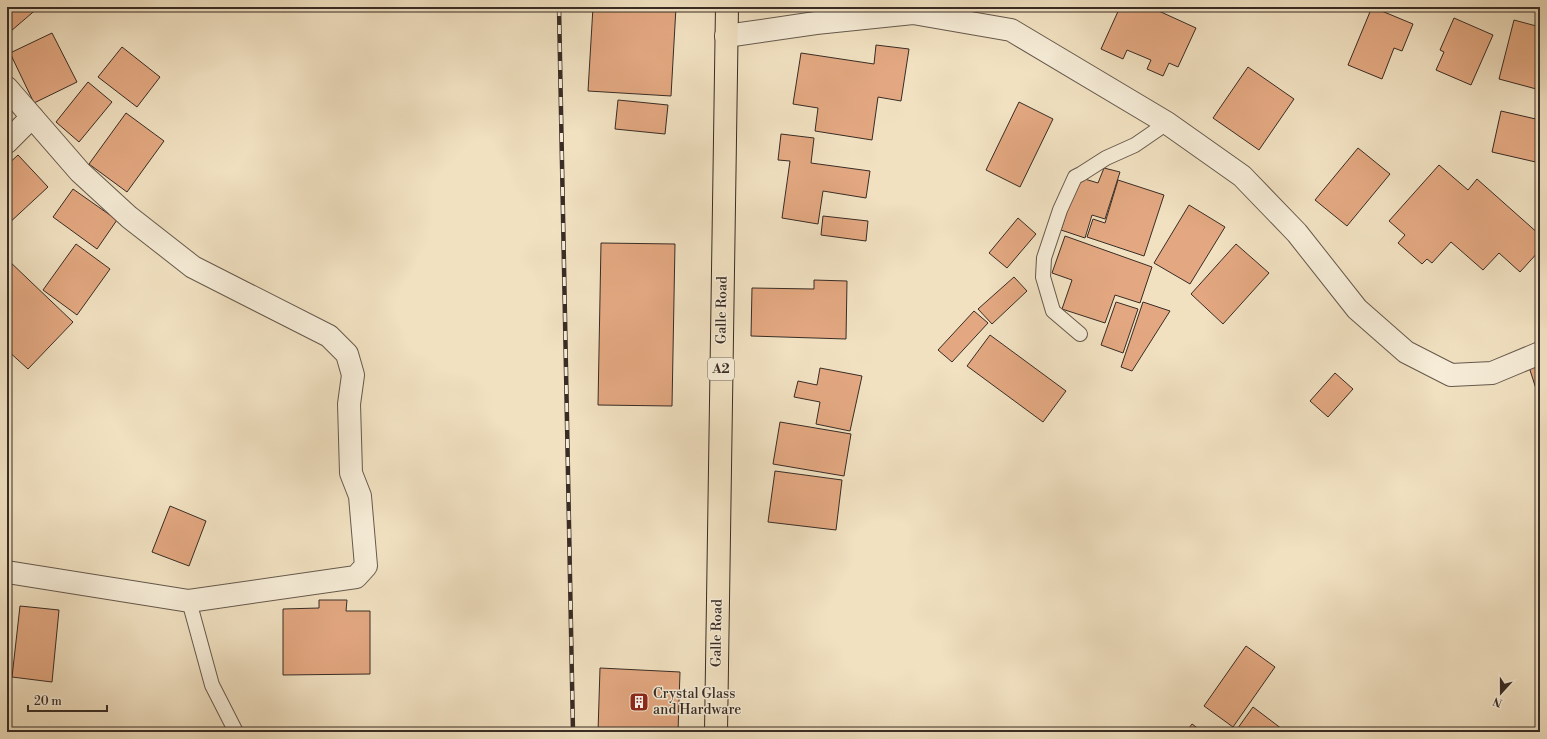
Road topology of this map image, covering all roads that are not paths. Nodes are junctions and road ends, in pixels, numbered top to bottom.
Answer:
1 (727, 7) edge
2 (726, 36) junction
3 (7, 88) edge
4 (32, 117) junction
5 (1167, 123) junction
6 (7, 142) edge
7 (1080, 334) dead end
8 (1540, 354) edge
9 (7, 572) edge
10 (189, 601) junction
11 (236, 732) edge
12 (716, 732) edge

1 - 2 highway, Galle Road / A2
2 - 5 street
2 - 12 highway, Galle Road / A2
3 - 4 street
4 - 6 street
4 - 10 street
5 - 7 lane
5 - 8 street
9 - 10 street
10 - 11 lane

